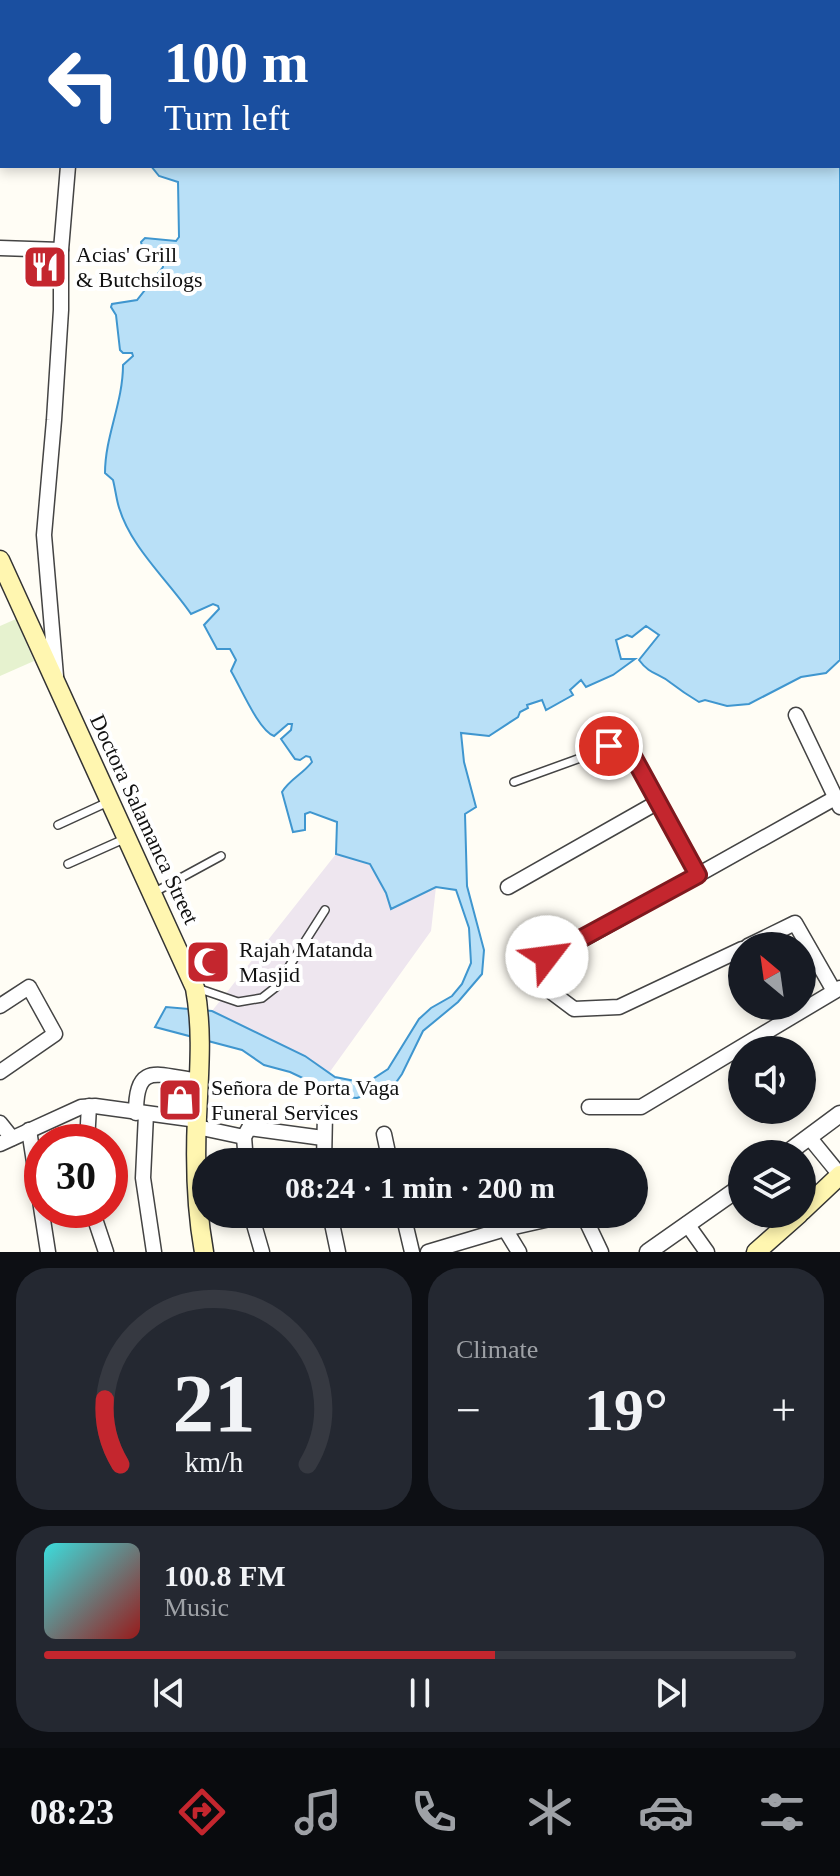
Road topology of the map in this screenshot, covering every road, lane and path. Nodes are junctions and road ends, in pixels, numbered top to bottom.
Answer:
1 (68, 168) edge
2 (0, 248) edge
3 (61, 250) junction
4 (0, 560) edge
5 (7, 595) edge
6 (57, 688) junction
7 (796, 715) dead end
8 (514, 782) dead end
9 (110, 801) junction
10 (658, 802) junction
11 (838, 802) edge
12 (58, 825) dead end
13 (127, 838) junction
14 (221, 856) dead end
15 (68, 864) dead end
16 (698, 875) junction
17 (508, 887) dead end
18 (153, 893) junction
19 (325, 910) dead end
20 (777, 932) edge
21 (801, 932) edge
22 (728, 956) edge
23 (816, 956) edge
24 (837, 989) edge
25 (197, 996) junction
26 (0, 1006) edge
27 (0, 1072) edge
28 (200, 1081) junction
29 (89, 1106) junction
30 (589, 1107) dead end
31 (325, 1113) dead end
32 (141, 1114) junction
33 (840, 1114) edge
34 (0, 1123) edge
35 (42, 1124) edge
36 (88, 1124) edge
37 (197, 1124) junction
38 (384, 1134) dead end
39 (244, 1137) junction
40 (809, 1137) junction
41 (323, 1138) junction
42 (805, 1140) edge
43 (6, 1141) edge
44 (245, 1148) edge
45 (323, 1148) edge
46 (387, 1148) edge
47 (840, 1175) edge
48 (728, 1196) edge
49 (816, 1198) edge
50 (687, 1224) junction
51 (45, 1228) edge
52 (98, 1228) edge
53 (255, 1228) edge
54 (333, 1228) edge
55 (406, 1228) edge
56 (487, 1228) edge
57 (507, 1228) edge
58 (590, 1228) edge
59 (782, 1230) edge
60 (48, 1252) edge
61 (106, 1252) edge
62 (154, 1252) edge
63 (204, 1252) edge
64 (262, 1252) edge
65 (338, 1252) edge
66 (412, 1252) edge
67 (428, 1252) edge
68 (519, 1252) edge
69 (601, 1252) edge
70 (648, 1252) edge
71 (707, 1252) edge
72 (756, 1252) edge

1 - 3 street
2 - 3 street
3 - 6 street
4 - 5 main road, Doctora Salamanca Street
5 - 6 main road, Doctora Salamanca Street
6 - 9 main road, Doctora Salamanca Street
7 - 11 street
8 - 10 lane
9 - 12 lane
9 - 13 main road, Doctora Salamanca Street
10 - 16 street
10 - 17 street
11 - 16 street
13 - 15 lane
13 - 18 main road, Doctora Salamanca Street
14 - 18 lane
16 - 22 street
18 - 25 main road, Doctora Salamanca Street
19 - 25 lane
20 - 21 street
23 - 24 street
24 - 30 street
25 - 28 main road, Doctora Salamanca Street
26 - 27 street
28 - 32 street
28 - 37 main road, Doctora Salamanca Street
29 - 32 street
29 - 35 street
29 - 36 street
31 - 41 street
32 - 37 street
32 - 62 street
33 - 40 street
34 - 43 street
37 - 39 street
37 - 63 main road, Doctora Salamanca Street
38 - 46 street
39 - 41 street
39 - 44 street
40 - 42 street
40 - 47 street
41 - 45 street
47 - 49 main road
48 - 50 street
50 - 70 street
50 - 71 street
51 - 60 street
52 - 61 street
53 - 64 street
54 - 65 street
55 - 66 street
56 - 67 street
57 - 68 street
58 - 69 street
59 - 72 main road

